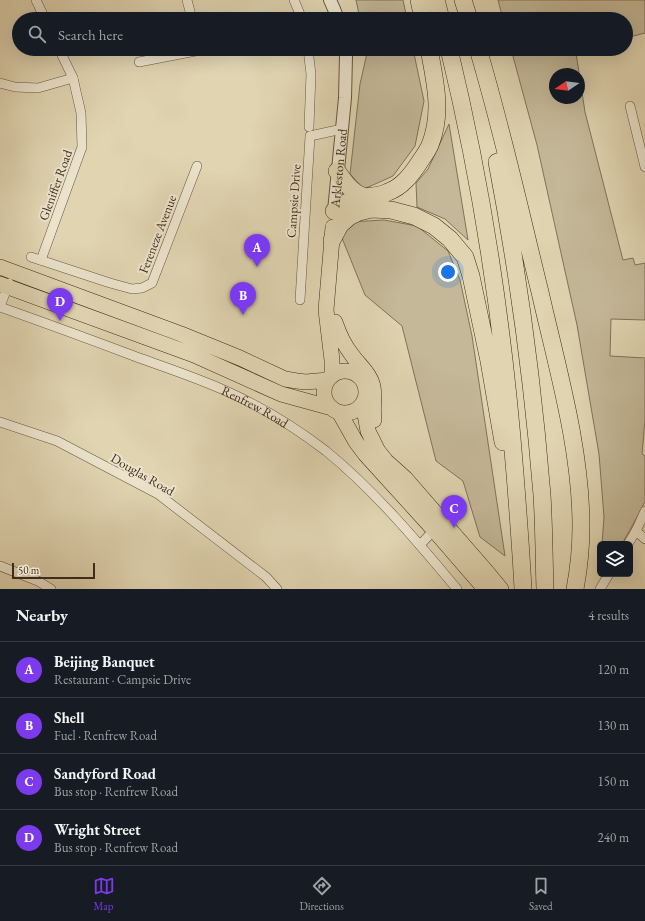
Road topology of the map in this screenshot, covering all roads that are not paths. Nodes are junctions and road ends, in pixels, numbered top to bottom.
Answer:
1 (36, 0) edge
2 (187, 0) edge
3 (294, 0) edge
4 (330, 0) edge
5 (419, 0) edge
6 (436, 0) edge
7 (459, 0) edge
8 (463, 0) edge
9 (42, 12) edge
10 (190, 12) edge
11 (299, 12) edge
12 (335, 12) edge
13 (422, 12) edge
14 (439, 12) edge
15 (462, 12) edge
16 (467, 12) edge
17 (62, 56) edge
18 (168, 56) edge
19 (309, 56) edge
20 (346, 56) edge
21 (429, 56) edge
22 (451, 56) edge
23 (475, 56) edge
24 (480, 56) edge
25 (139, 62) dead end
26 (73, 78) junction
27 (0, 84) edge
28 (630, 106) dead end
29 (309, 127) dead end
30 (342, 129) junction
31 (197, 166) dead end
32 (645, 167) edge
33 (337, 171) junction
34 (365, 197) junction
35 (334, 210) junction
36 (332, 240) junction
37 (31, 257) dead end
38 (41, 260) junction
39 (0, 267) edge
40 (14, 272) junction
41 (4, 285) edge
42 (328, 287) junction
43 (300, 300) dead end
44 (0, 307) edge
45 (335, 322) junction
46 (356, 374) junction
47 (330, 378) junction
48 (363, 404) junction
49 (335, 410) junction
50 (0, 422) edge
51 (405, 478) junction
52 (645, 511) edge
53 (434, 530) junction
54 (636, 531) junction
55 (645, 539) edge
56 (630, 541) edge
57 (420, 545) junction
58 (521, 553) junction
59 (0, 566) edge
60 (607, 577) edge
61 (51, 589) edge
62 (277, 589) edge
63 (457, 589) edge
64 (485, 589) edge
65 (501, 589) edge
66 (523, 589) edge
67 (545, 589) edge
68 (575, 589) edge
69 (600, 589) edge

1 - 9 street
2 - 10 street
3 - 11 street
4 - 12 street
5 - 13 highway
6 - 14 highway
7 - 15 highway
8 - 16 highway
17 - 26 street, Gleniffer Road
18 - 25 street
19 - 29 street
20 - 30 street, Arkleston Road
21 - 34 highway
22 - 58 highway
23 - 67 highway
24 - 68 highway
26 - 27 street
26 - 38 street, Gleniffer Road
28 - 32 street
30 - 33 street, Arkleston Road
30 - 43 street, Campsie Drive
31 - 38 street, Fereneze Avenue
33 - 34 highway
33 - 35 street, Arkleston Road
34 - 35 highway
35 - 36 main road, Arkleston Road
36 - 42 main road, Arkleston Road
36 - 58 highway
37 - 38 street, Fereneze Avenue
39 - 40 main road
40 - 41 street
40 - 47 main road
41 - 44 street
41 - 49 main road, Renfrew Road
42 - 45 main road, Arkleston Road
42 - 47 main road, Arkleston Road
44 - 57 street, Renfrew Road
45 - 46 main road, Arkleston Road
45 - 51 main road
46 - 47 main road
46 - 48 main road
47 - 49 main road
48 - 49 main road
48 - 51 main road
49 - 53 main road
50 - 62 street, Douglas Road
51 - 65 main road
52 - 54 street
53 - 57 street
53 - 64 main road
54 - 55 street
54 - 56 street
57 - 63 street, Renfrew Road
58 - 66 highway
59 - 61 street
60 - 69 street

